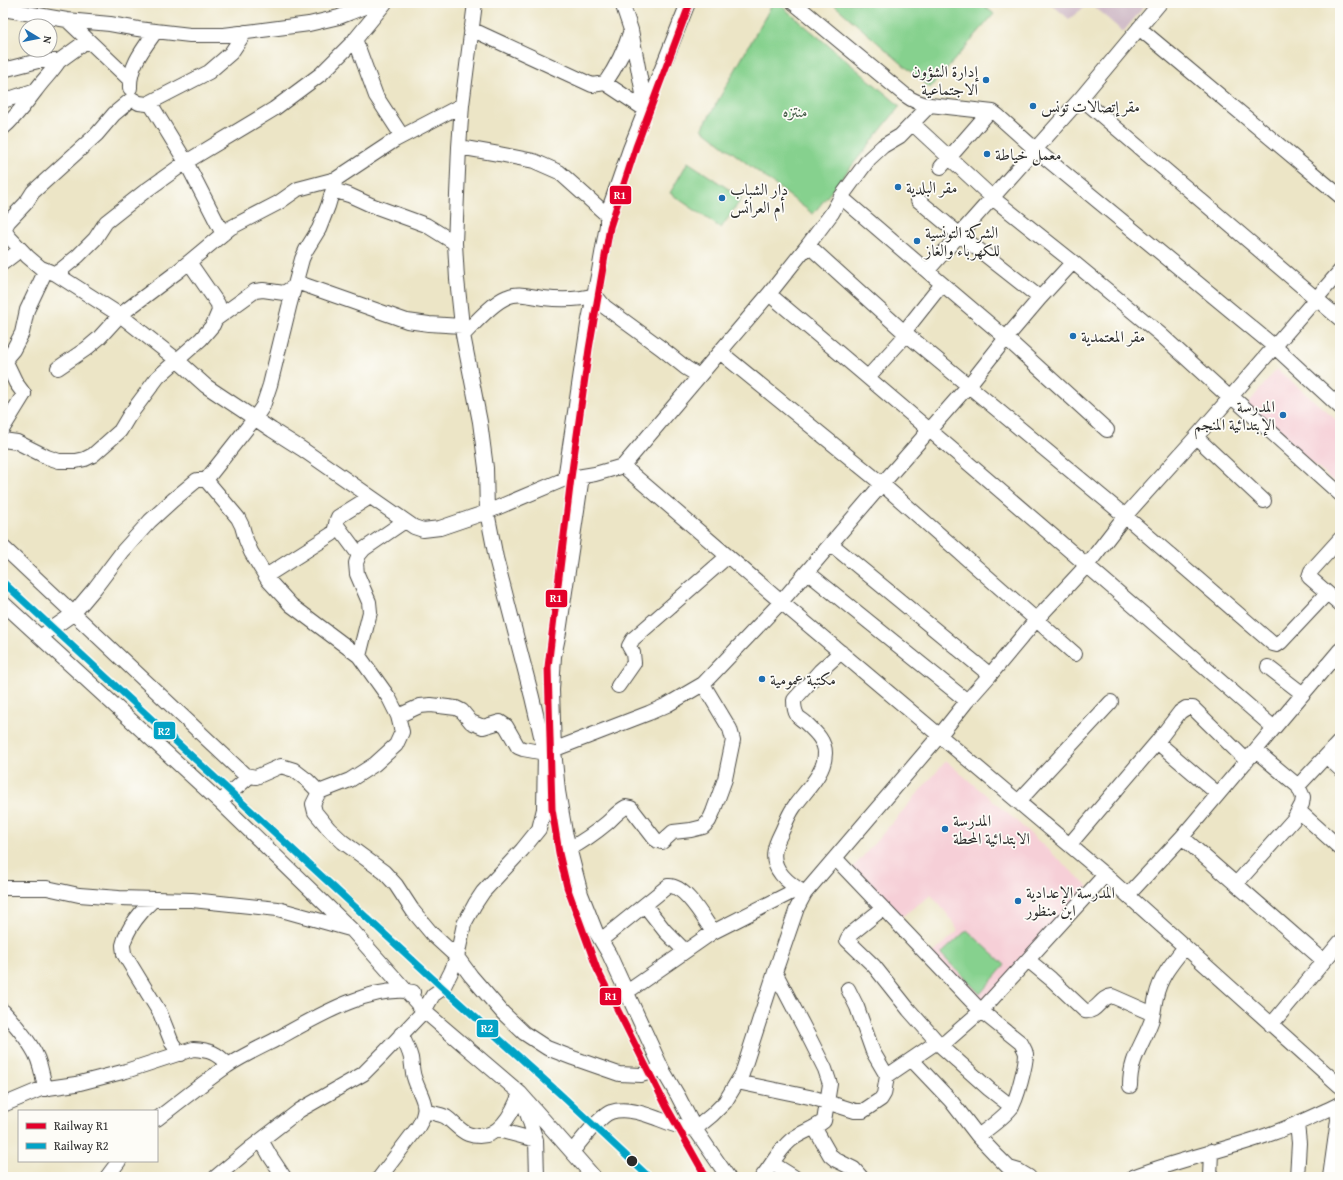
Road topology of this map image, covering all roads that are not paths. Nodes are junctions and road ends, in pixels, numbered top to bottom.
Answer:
1 (385, 3) edge
2 (475, 3) edge
3 (622, 3) edge
4 (688, 3) edge
5 (794, 3) edge
6 (1160, 3) edge
7 (367, 4) edge
8 (3, 9) edge
9 (67, 20) junction
10 (1139, 28) junction
11 (471, 29) junction
12 (631, 30) junction
13 (156, 31) junction
14 (245, 32) junction
15 (356, 39) junction
16 (88, 40) junction
17 (59, 61) junction
18 (3, 70) edge
19 (130, 80) junction
20 (605, 84) junction
21 (36, 90) junction
22 (1081, 98) junction
23 (132, 99) junction
24 (3, 101) edge
25 (150, 103) junction
26 (462, 105) junction
27 (930, 105) junction
28 (646, 110) junction
29 (989, 112) junction
30 (913, 124) junction
31 (3, 128) edge
32 (402, 136) junction
33 (459, 147) junction
34 (1036, 150) junction
35 (186, 162) junction
36 (944, 162) junction
37 (334, 184) junction
38 (1340, 196) edge
39 (841, 197) junction
40 (992, 197) junction
41 (918, 200) dead end
42 (607, 215) junction
43 (223, 234) junction
44 (960, 235) junction
45 (455, 243) junction
46 (808, 245) junction
47 (20, 250) junction
48 (3, 262) edge
49 (189, 262) junction
50 (1073, 262) junction
51 (926, 271) junction
52 (1340, 271) edge
53 (51, 272) junction
54 (942, 284) junction
55 (295, 286) junction
56 (769, 294) junction
57 (595, 295) junction
58 (1040, 298) junction
59 (1317, 299) junction
60 (120, 315) junction
61 (216, 318) junction
62 (1340, 319) edge
63 (462, 331) junction
64 (906, 333) junction
65 (1006, 338) junction
66 (1275, 347) junction
67 (720, 352) junction
68 (177, 360) junction
69 (58, 368) dead end
70 (699, 376) junction
71 (868, 377) junction
72 (970, 385) junction
73 (1231, 397) junction
74 (1340, 406) edge
75 (255, 418) junction
76 (3, 428) edge
77 (931, 430) junction
78 (1107, 430) dead end
79 (1196, 437) junction
80 (3, 440) edge
81 (623, 466) junction
82 (582, 476) junction
83 (565, 479) junction
84 (206, 480) junction
85 (882, 484) junction
86 (1340, 494) edge
87 (370, 497) junction
88 (1264, 501) dead end
89 (487, 512) junction
90 (1125, 516) junction
91 (405, 521) junction
92 (336, 524) junction
93 (1340, 540) edge
94 (831, 544) junction
95 (3, 547) edge
96 (359, 555) junction
97 (728, 556) junction
98 (1088, 564) junction
99 (807, 572) junction
100 (266, 576) junction
101 (1326, 593) junction
102 (781, 602) junction
103 (3, 603) edge
104 (1340, 604) edge
105 (73, 614) junction
106 (1036, 620) junction
107 (40, 637) junction
108 (1340, 650) edge
109 (841, 652) junction
110 (1075, 654) dead end
111 (359, 656) junction
112 (1268, 667) dead end
113 (990, 675) junction
114 (703, 684) junction
115 (618, 686) dead end
116 (1303, 694) junction
117 (966, 701) junction
118 (1111, 702) dead end
119 (398, 716) junction
120 (1274, 728) junction
121 (940, 735) junction
122 (1340, 741) edge
123 (1157, 742) junction
124 (550, 752) junction
125 (1252, 756) junction
126 (1326, 756) junction
127 (1340, 769) edge
128 (250, 776) junction
129 (1298, 786) junction
130 (319, 792) junction
131 (1218, 794) junction
132 (220, 802) junction
133 (1018, 802) junction
134 (1299, 811) junction
135 (1182, 837) junction
136 (1070, 844) junction
137 (1340, 848) edge
138 (569, 849) junction
139 (834, 858) junction
140 (1105, 875) junction
141 (1236, 884) junction
142 (3, 888) edge
143 (801, 891) junction
144 (1128, 895) junction
145 (154, 899) junction
146 (642, 907) junction
147 (882, 909) junction
148 (352, 930) junction
149 (713, 932) junction
150 (601, 940) junction
151 (1340, 942) edge
152 (1185, 947) junction
153 (685, 951) junction
154 (457, 957) junction
155 (1028, 960) junction
156 (1324, 961) junction
157 (775, 972) junction
158 (848, 989) dead end
159 (407, 991) junction
160 (627, 992) junction
161 (434, 995) junction
162 (424, 1010) junction
163 (3, 1011) edge
164 (981, 1011) junction
165 (1153, 1014) junction
166 (1271, 1025) junction
167 (401, 1034) junction
168 (939, 1044) junction
169 (180, 1054) junction
170 (912, 1060) junction
171 (228, 1065) junction
172 (662, 1069) junction
173 (887, 1076) junction
174 (737, 1082) junction
175 (1130, 1086) dead end
176 (1340, 1086) edge
177 (45, 1089) junction
178 (520, 1093) junction
179 (826, 1102) junction
180 (3, 1104) edge
181 (1338, 1104) edge
182 (1012, 1107) junction
183 (425, 1111) junction
184 (158, 1118) edge
185 (1298, 1124) junction
186 (814, 1127) junction
187 (695, 1129) junction
188 (498, 1130) junction
189 (978, 1136) junction
190 (261, 1140) junction
191 (536, 1140) junction
192 (1211, 1151) junction
193 (572, 1152) junction
194 (118, 1162) edge
195 (773, 1164) junction
196 (107, 1177) edge
197 (216, 1177) edge
198 (284, 1177) edge
199 (380, 1177) edge
200 (537, 1177) edge
201 (594, 1177) edge
202 (728, 1177) edge
203 (762, 1177) edge
204 (794, 1177) edge
205 (861, 1177) edge
206 (1029, 1177) edge
207 (1134, 1177) edge
208 (1210, 1177) edge
209 (1297, 1177) edge
210 (1330, 1177) edge

1 - 15 street
2 - 11 street
3 - 12 street
4 - 28 street
5 - 27 street
6 - 10 street
7 - 14 street
8 - 9 street
9 - 13 street
9 - 16 street
10 - 22 street
10 - 38 street
11 - 20 street
11 - 26 street
12 - 20 street
12 - 28 street
13 - 14 street
13 - 19 street
14 - 25 street
15 - 32 street
15 - 35 street
16 - 17 street
16 - 19 street
17 - 18 street
17 - 21 street
19 - 23 street
20 - 28 street
21 - 24 street
21 - 31 street
22 - 34 street
22 - 59 street
23 - 25 street
23 - 47 street
25 - 35 street
26 - 32 street
26 - 33 street
27 - 29 street
27 - 30 street
28 - 42 street
29 - 34 street
29 - 36 street
30 - 36 street
30 - 39 street
32 - 37 street
33 - 42 street
33 - 45 street
34 - 40 street
34 - 66 street
35 - 43 street
35 - 53 street
36 - 40 street
37 - 43 street
37 - 45 street
37 - 55 street
39 - 46 street
39 - 51 street
40 - 44 street
40 - 50 street
41 - 44 street
42 - 57 street
43 - 49 street
44 - 51 street
44 - 58 street
45 - 63 street
46 - 56 street
46 - 64 street
47 - 48 street
47 - 53 street
49 - 60 street
49 - 61 street
50 - 58 street
50 - 73 street
51 - 54 street
52 - 59 street
53 - 60 street
53 - 76 street
54 - 64 street
54 - 65 street
55 - 61 street
55 - 63 street
55 - 75 street
56 - 67 street
56 - 71 street
57 - 63 street
57 - 70 street
57 - 83 street
58 - 65 street
59 - 62 street
59 - 66 street
60 - 68 street
60 - 69 street
61 - 68 street
63 - 89 street
64 - 71 street
64 - 72 street
65 - 72 street
65 - 78 street
66 - 73 street
66 - 74 street
67 - 70 street
67 - 85 street
68 - 75 street
68 - 80 street
70 - 81 street
71 - 77 street
72 - 77 street
72 - 90 street
73 - 79 street
73 - 86 street
75 - 84 street
75 - 87 street
77 - 85 street
77 - 98 street
79 - 88 street
79 - 90 street
81 - 82 street
81 - 97 street
82 - 83 street
82 - 124 street
83 - 89 street
84 - 100 street
84 - 105 street
85 - 94 street
85 - 106 street
87 - 91 street
87 - 92 street
89 - 91 street
89 - 124 street
90 - 98 street
90 - 101 street
91 - 96 street
92 - 96 street
92 - 100 street
93 - 101 street
94 - 99 street
94 - 113 street
95 - 105 street
96 - 111 street
97 - 102 street
97 - 115 street
98 - 106 street
98 - 120 street
99 - 102 street
99 - 117 street
100 - 111 street
101 - 104 street
102 - 109 street
102 - 114 street
103 - 107 street
105 - 107 street
105 - 128 street
106 - 110 street
106 - 113 street
107 - 132 street
108 - 116 street
109 - 121 street
109 - 143 street
111 - 119 street
112 - 116 street
113 - 117 street
114 - 124 street
114 - 138 street
116 - 120 street
117 - 121 street
118 - 133 street
119 - 124 street
119 - 130 street
120 - 125 street
121 - 133 street
121 - 139 street
122 - 126 street
123 - 125 street
123 - 131 street
123 - 136 street
124 - 138 street
124 - 154 street
125 - 129 street
125 - 131 street
126 - 127 street
126 - 129 street
128 - 130 street
128 - 132 street
129 - 134 street
130 - 154 street
131 - 135 street
132 - 148 street
133 - 136 street
134 - 137 street
134 - 141 street
135 - 141 street
135 - 144 street
136 - 140 street
138 - 150 street
139 - 143 street
139 - 147 street
140 - 144 street
140 - 155 street
141 - 156 street
142 - 145 street
143 - 149 street
143 - 157 street
144 - 152 street
145 - 148 street
145 - 169 street
146 - 149 street
146 - 150 street
146 - 153 street
147 - 164 street
147 - 168 street
148 - 159 street
149 - 153 street
150 - 160 street
151 - 156 street
152 - 165 street
152 - 166 street
153 - 160 street
154 - 161 street
154 - 172 street
155 - 164 street
155 - 165 street
156 - 166 street
157 - 174 street
157 - 179 street
158 - 173 street
159 - 161 street
159 - 162 street
159 - 171 street
160 - 172 street
161 - 162 street
162 - 167 street
162 - 178 street
163 - 177 street
164 - 168 street
164 - 182 street
165 - 175 street
166 - 176 street
167 - 183 street
167 - 190 street
168 - 170 street
168 - 182 street
169 - 171 street
169 - 177 street
170 - 173 street
170 - 189 street
171 - 184 street
172 - 187 street
173 - 179 street
174 - 179 street
174 - 187 street
177 - 180 street
178 - 188 street
178 - 191 street
178 - 193 street
179 - 186 street
181 - 185 street
181 - 210 street
182 - 189 street
183 - 188 street
183 - 199 street
185 - 192 street
185 - 209 street
186 - 195 street
186 - 205 street
187 - 193 street
187 - 202 street
188 - 191 street
189 - 206 street
190 - 197 street
190 - 198 street
191 - 200 street
192 - 207 street
192 - 208 street
193 - 201 street
194 - 196 street
195 - 203 street
195 - 204 street

